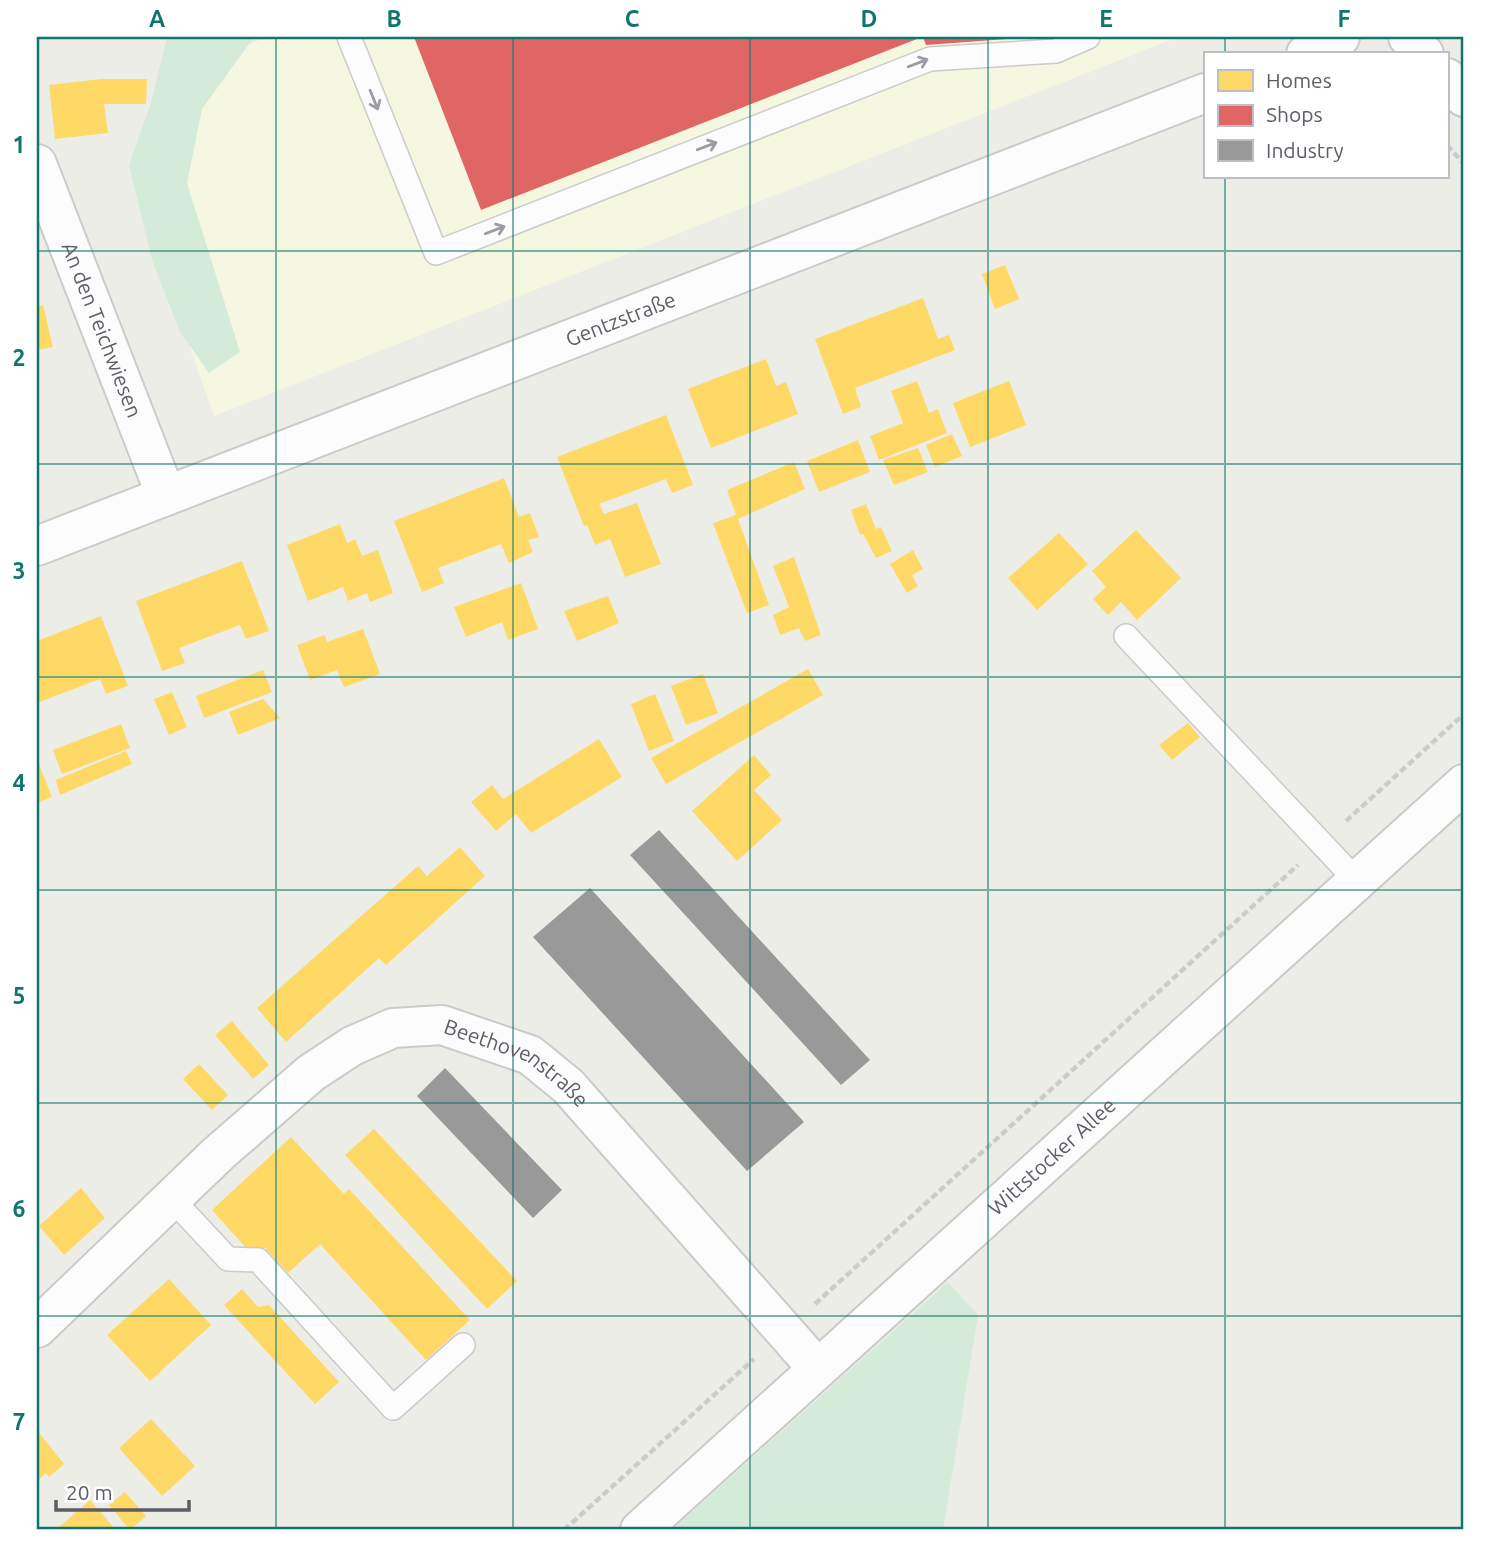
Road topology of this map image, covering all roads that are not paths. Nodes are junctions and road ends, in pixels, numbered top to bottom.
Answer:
1 (349, 37) edge
2 (1088, 37) edge
3 (1340, 37) edge
4 (1408, 37) edge
5 (1310, 52) edge
6 (1422, 52) edge
7 (1448, 79) edge
8 (1204, 93) edge
9 (1464, 97) edge
10 (37, 164) edge
11 (166, 496) junction
12 (37, 546) edge
13 (1126, 636) dead end
14 (1464, 784) edge
15 (1356, 880) junction
16 (172, 1199) junction
17 (37, 1328) edge
18 (463, 1345) dead end
19 (818, 1369) junction
20 (640, 1530) edge

1 -> 2 lane
3 - 5 street
4 - 6 street
7 - 9 street
8 - 11 street, Gentzstraße
10 - 11 street, An den Teichwiesen
11 - 12 street, Gentzstraße
13 - 15 lane
14 - 15 street, Wittstocker Allee
15 - 19 street, Wittstocker Allee
16 - 17 street, Beethovenstraße
16 - 18 lane
16 - 19 street, Beethovenstraße
19 - 20 street, Wittstocker Allee

